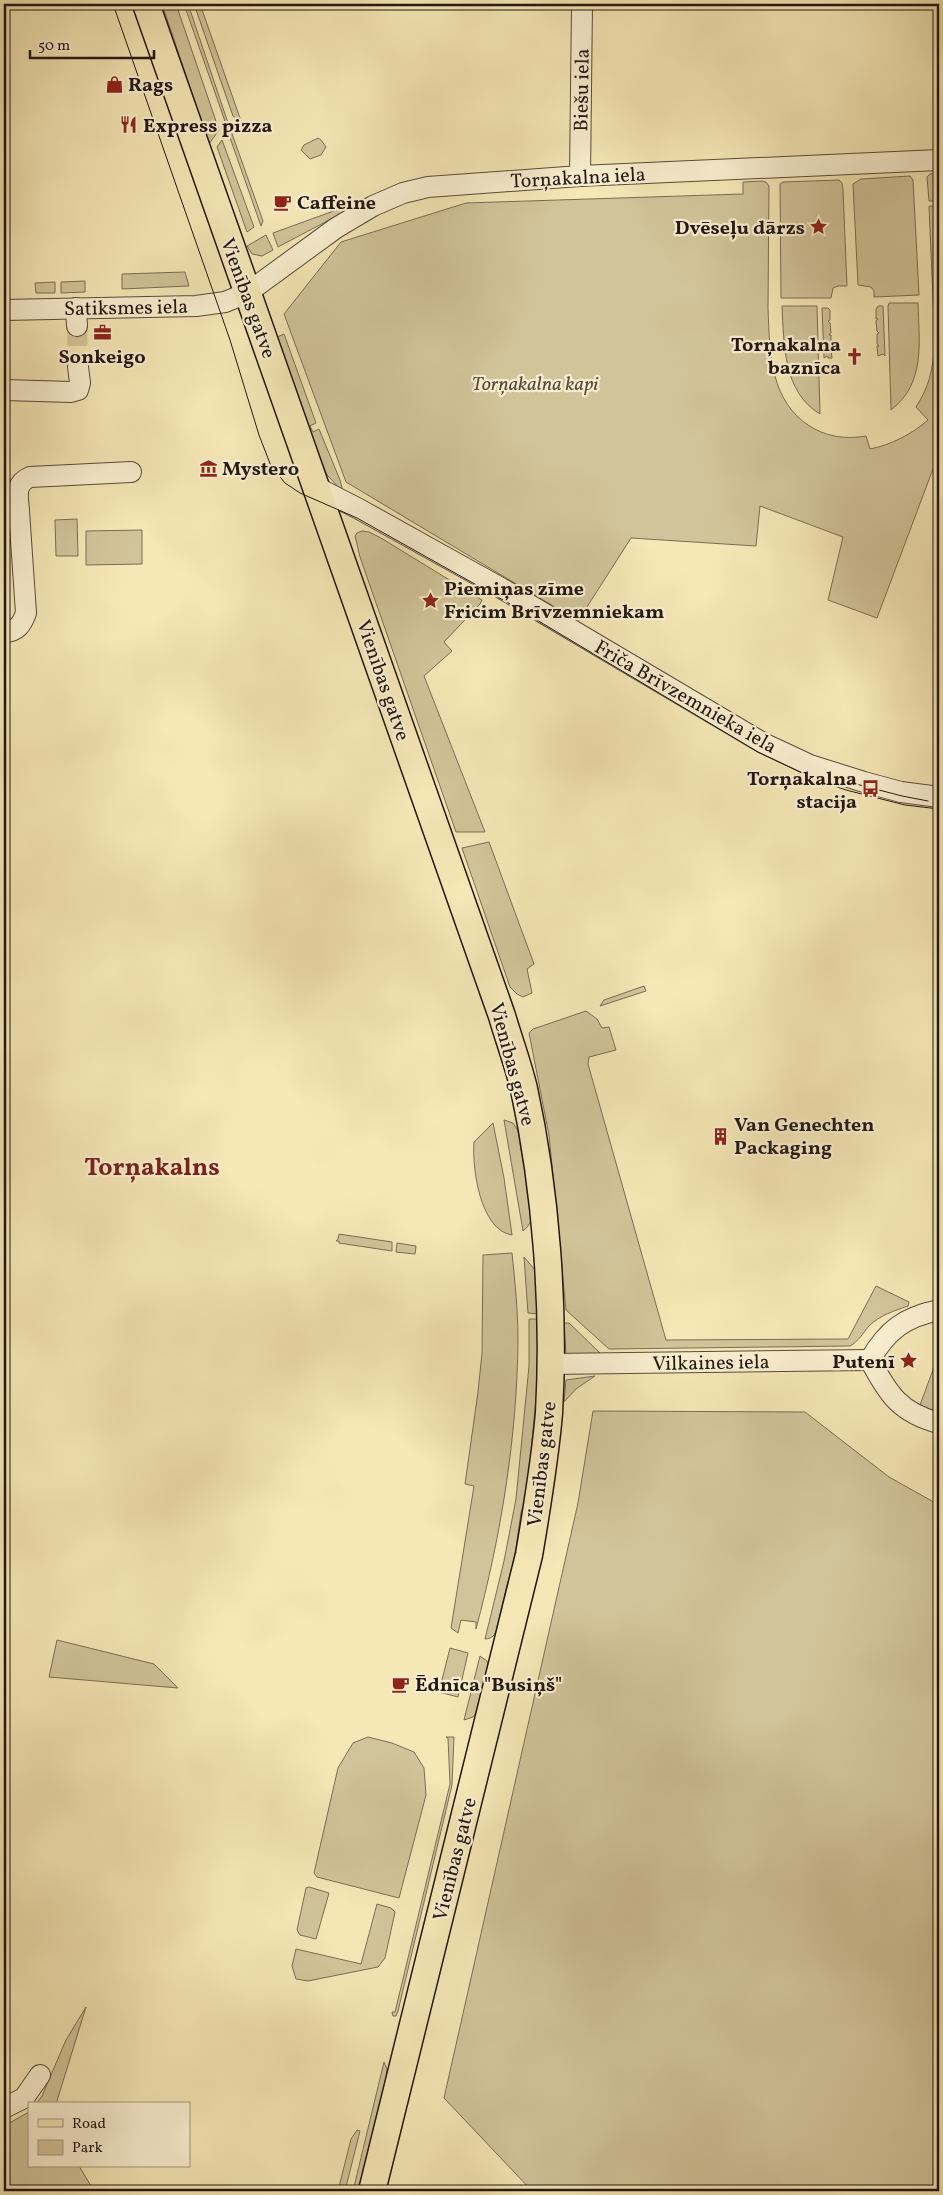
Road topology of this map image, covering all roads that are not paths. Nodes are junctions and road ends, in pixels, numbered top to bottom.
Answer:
1 (146, 4) edge
2 (582, 4) edge
3 (939, 160) edge
4 (580, 176) junction
5 (247, 293) junction
6 (4, 310) edge
7 (78, 367) tunnel mouth
8 (4, 390) edge
9 (131, 472) dead end
10 (316, 487) junction
11 (11, 511) edge
12 (4, 632) edge
13 (939, 797) edge
14 (939, 1310) edge
15 (870, 1360) junction
16 (551, 1364) junction
17 (939, 1423) edge
18 (40, 2075) dead end
19 (4, 2108) edge
20 (372, 2191) edge

1 - 5 main road, Vienības gatve
2 - 4 street, Biešu iela
3 - 4 street, Torņakalna iela
4 - 5 street, Torņakalna iela
5 - 6 street, Satiksmes iela
5 - 10 main road, Vienības gatve
7 - 8 street
9 - 11 street
10 - 13 street, Friča Brīvzemnieka iela
10 - 16 main road, Vienības gatve
11 - 12 street
14 - 15 street
15 - 16 street, Vilkaines iela
15 - 17 street
16 - 20 main road, Vienības gatve
18 - 19 street

